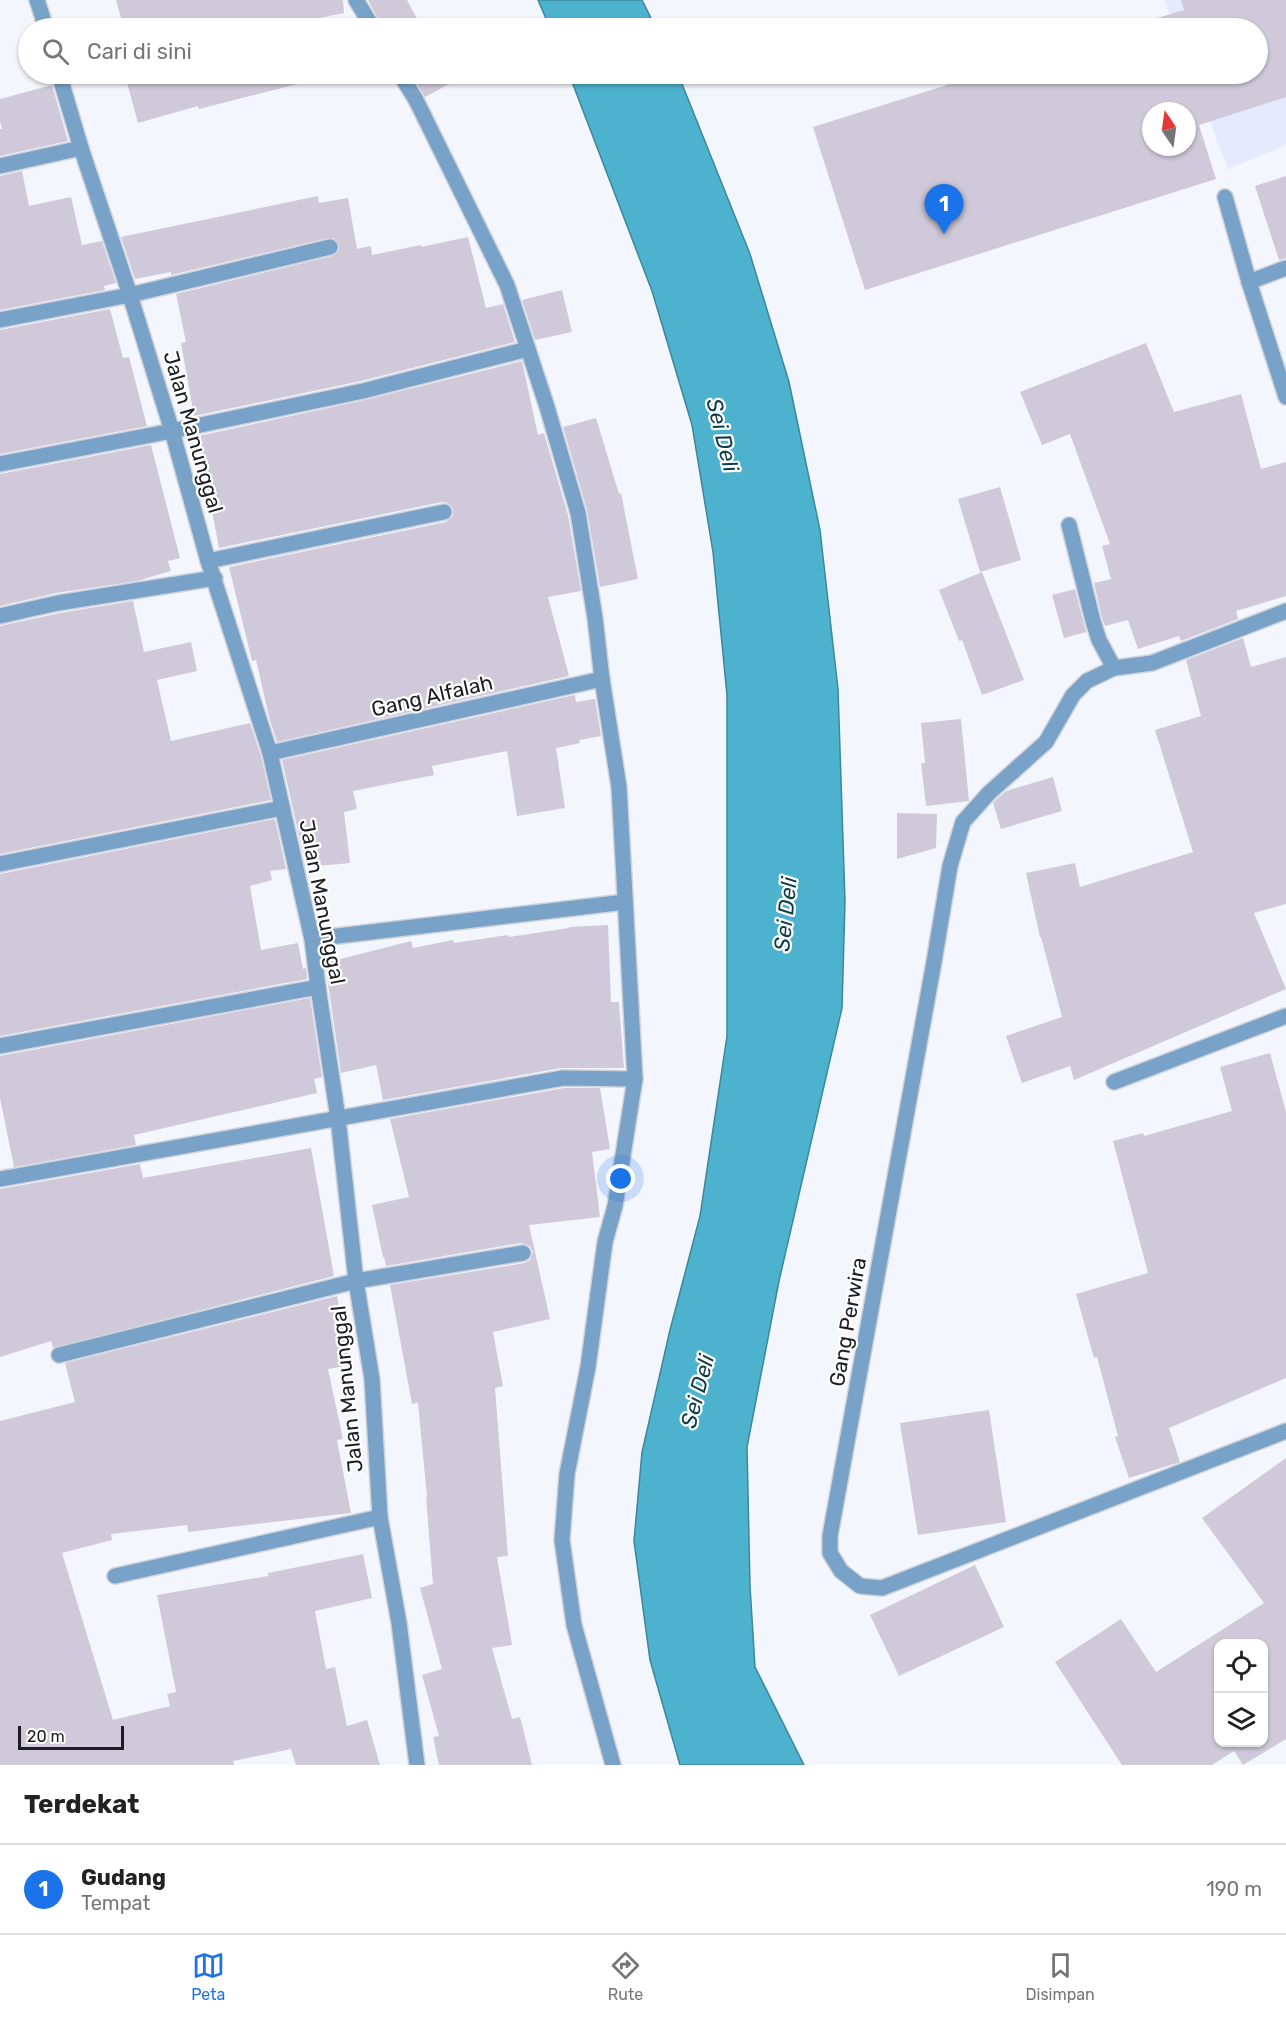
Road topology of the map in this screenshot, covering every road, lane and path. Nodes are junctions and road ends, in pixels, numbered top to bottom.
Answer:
1 (37, 0) edge
2 (356, 0) edge
3 (43, 18) edge
4 (367, 18) edge
5 (62, 84) edge
6 (406, 84) edge
7 (81, 148) junction
8 (0, 166) edge
9 (1225, 197) dead end
10 (330, 247) dead end
11 (1286, 268) edge
12 (1250, 282) junction
13 (130, 295) junction
14 (0, 320) edge
15 (528, 349) junction
16 (1286, 397) edge
17 (172, 431) junction
18 (0, 464) edge
19 (444, 513) dead end
20 (1070, 525) dead end
21 (208, 561) junction
22 (215, 578) junction
23 (1286, 611) edge
24 (0, 616) edge
25 (1114, 668) junction
26 (602, 679) junction
27 (270, 753) junction
28 (282, 808) junction
29 (0, 864) edge
30 (625, 902) junction
31 (312, 939) junction
32 (318, 987) junction
33 (1286, 1016) edge
34 (0, 1046) edge
35 (635, 1079) junction
36 (1114, 1082) dead end
37 (338, 1118) junction
38 (0, 1179) edge
39 (523, 1253) dead end
40 (356, 1281) junction
41 (59, 1355) dead end
42 (1286, 1431) edge
43 (380, 1517) junction
44 (115, 1576) dead end
45 (417, 1765) edge
46 (613, 1765) edge

1 - 3 street
2 - 4 street
5 - 7 street, Jalan Manunggal
6 - 15 street
7 - 8 street
7 - 13 street, Jalan Manunggal
9 - 12 street
10 - 13 street
11 - 12 street
12 - 16 street
13 - 14 street
13 - 17 street, Jalan Manunggal
15 - 17 street
15 - 26 street
17 - 18 street
17 - 21 street, Jalan Manunggal
19 - 21 street
20 - 25 street
21 - 22 street, Jalan Manunggal
22 - 24 street
22 - 27 street, Jalan Manunggal
23 - 25 street
25 - 42 street, Gang Perwira
26 - 27 street, Gang Alfalah
26 - 30 street
27 - 28 street, Jalan Manunggal
28 - 29 street
28 - 31 street, Jalan Manunggal
30 - 31 street
30 - 35 street
31 - 32 street, Jalan Manunggal
32 - 34 street
32 - 37 street, Jalan Manunggal
33 - 36 street
35 - 37 street
35 - 46 street
37 - 38 street
37 - 40 street, Jalan Manunggal
39 - 40 street
40 - 41 street
40 - 43 street, Jalan Manunggal
43 - 44 street
43 - 45 street, Jalan Manunggal

